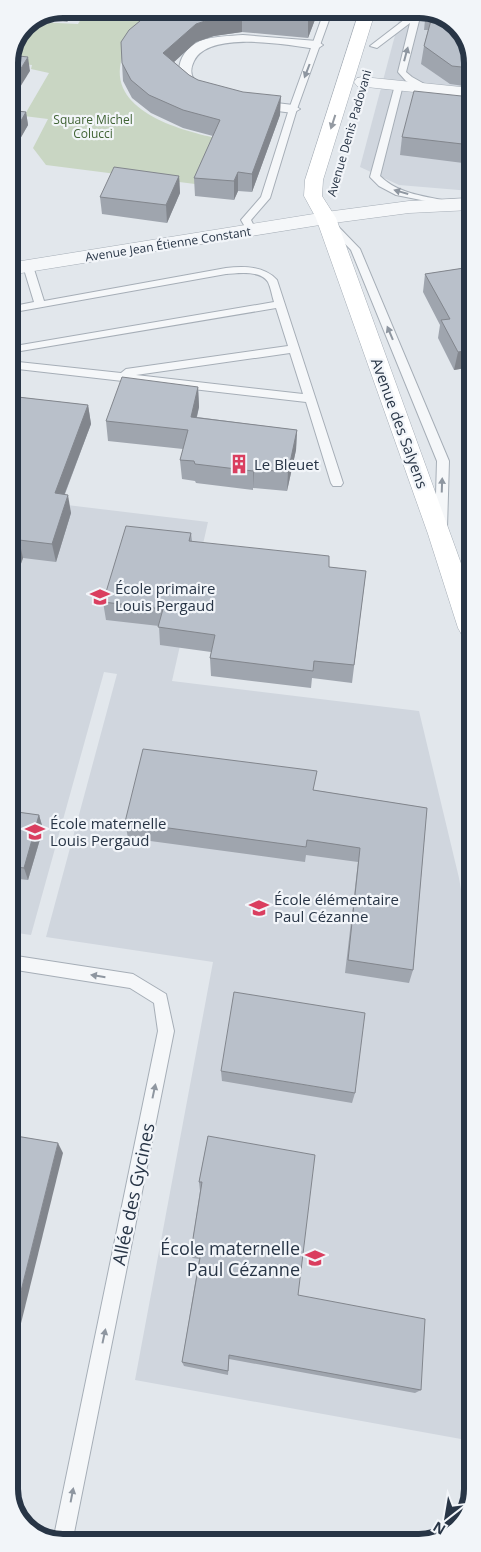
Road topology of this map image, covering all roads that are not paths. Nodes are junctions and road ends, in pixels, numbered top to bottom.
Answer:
1 (326, 18) edge
2 (374, 18) edge
3 (375, 18) edge
4 (410, 18) edge
5 (416, 18) edge
6 (317, 45) junction
7 (374, 46) junction
8 (363, 82) junction
9 (399, 85) junction
10 (425, 88) junction
11 (464, 92) edge
12 (214, 99) edge
13 (358, 100) dead end
14 (237, 102) edge
15 (293, 108) junction
16 (330, 195) dead end
17 (448, 204) junction
18 (464, 204) edge
19 (326, 218) junction
20 (251, 230) junction
21 (19, 267) edge
22 (40, 304) junction
23 (280, 304) junction
24 (18, 308) edge
25 (18, 348) edge
26 (293, 349) junction
27 (18, 365) edge
28 (108, 375) junction
29 (310, 399) junction
30 (337, 483) dead end
31 (464, 607) edge
32 (18, 963) edge
33 (64, 1534) edge

1 - 6 lane
2 -> 19 main road, Avenue Denis Padovani
3 - 7 main road, Avenue Denis Padovani
4 - 7 lane
10 -> 5 lane
6 - 12 street
6 -> 15 lane
7 - 8 main road, Avenue Denis Padovani
8 - 9 street
8 - 13 main road, Avenue Denis Padovani
9 - 10 street
17 -> 9 lane
10 - 11 street
14 - 15 street
15 - 20 lane
16 - 19 main road, Avenue Denis Padovani
17 - 18 street, Avenue Jean Étienne Constant
17 - 19 street, Avenue Jean Étienne Constant
19 - 20 street, Avenue Jean Étienne Constant
19 - 31 main road, Avenue des Salyens
20 - 21 street, Avenue Jean Étienne Constant
21 - 22 lane
22 - 23 lane
22 - 24 lane
23 - 25 lane
23 - 26 lane
26 - 28 lane
26 - 29 lane
27 - 28 lane
28 - 29 lane
29 - 30 lane
33 -> 32 lane, Allée des Gycines

